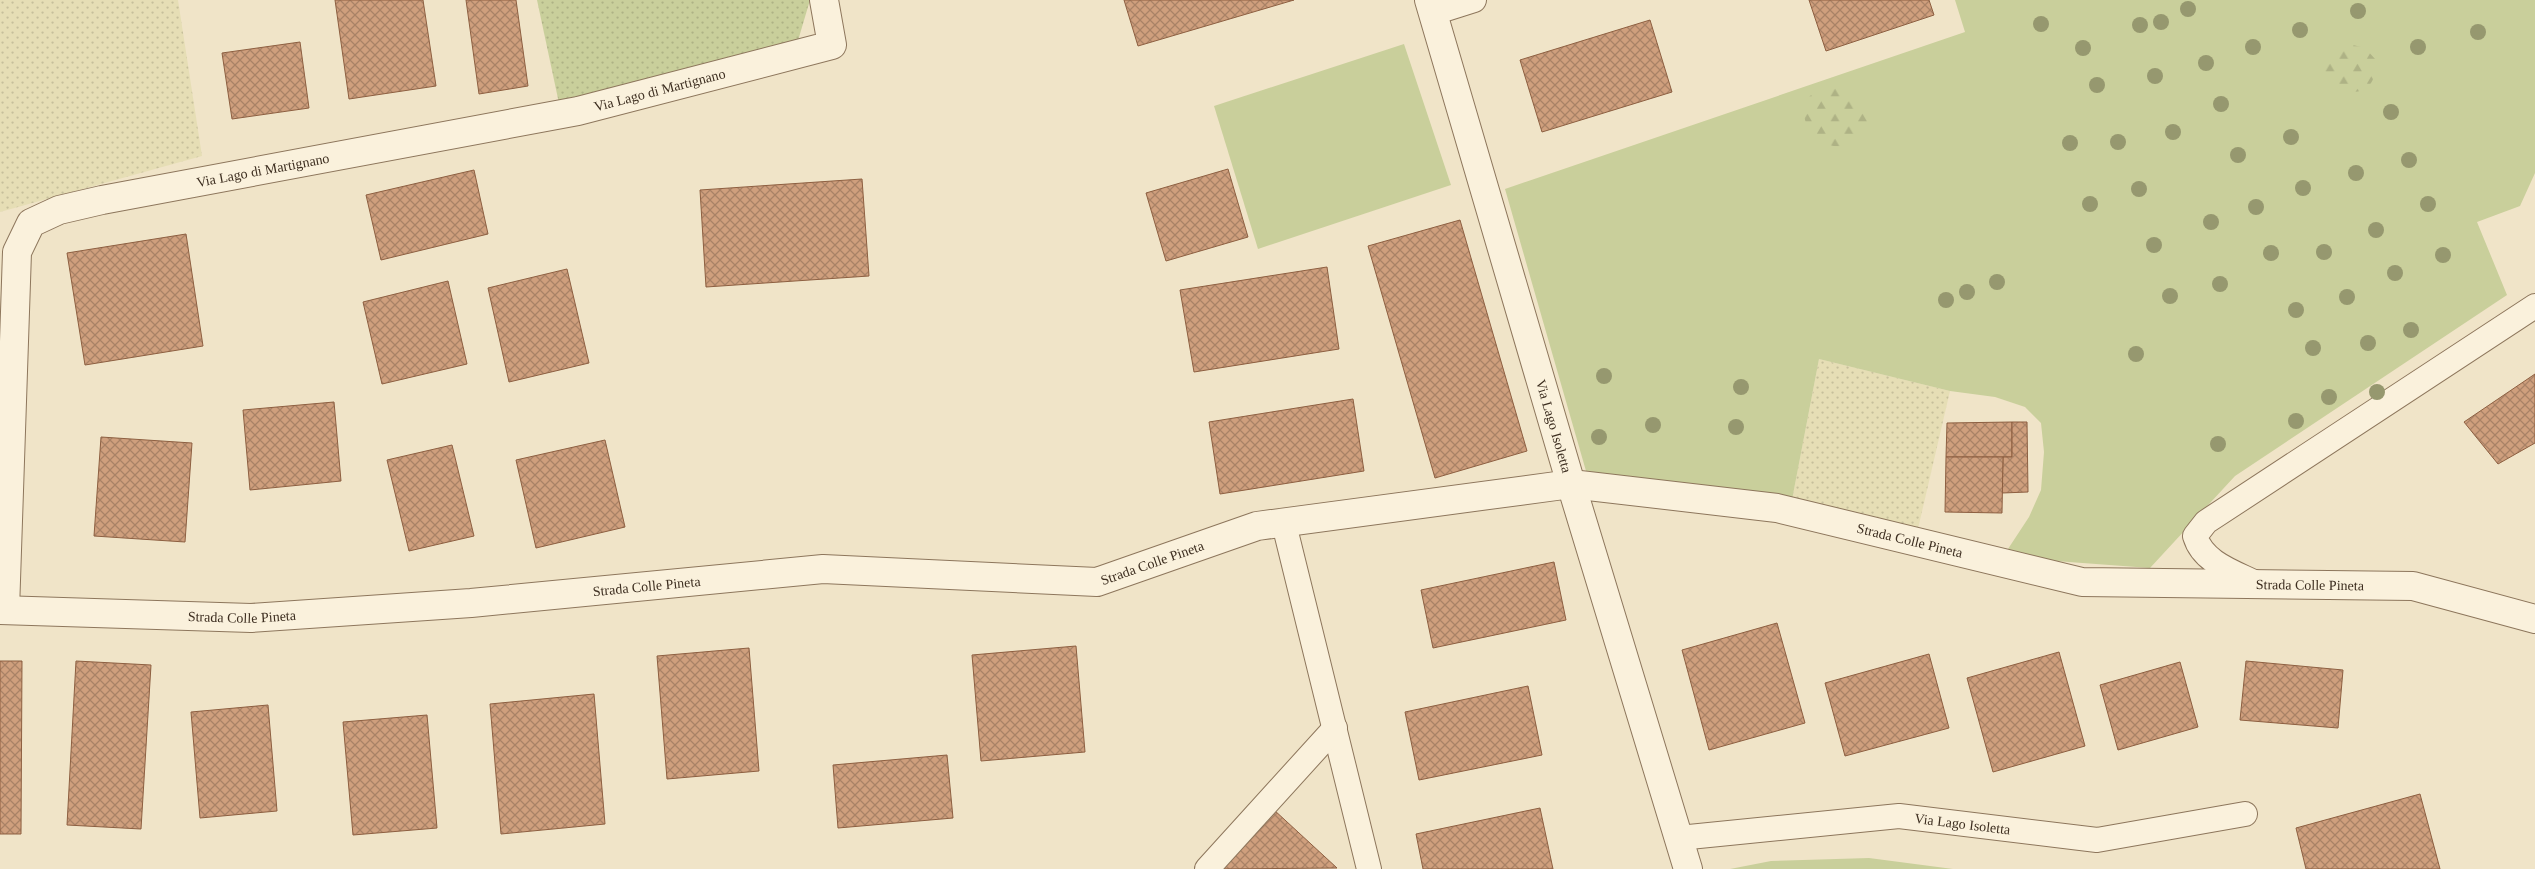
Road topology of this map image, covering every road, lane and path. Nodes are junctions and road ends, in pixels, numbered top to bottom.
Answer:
1 (824, 0) edge
2 (1474, 0) edge
3 (1431, 6) edge
4 (2535, 306) edge
5 (1571, 484) junction
6 (1284, 524) junction
7 (2258, 584) junction
8 (3, 610) edge
9 (2535, 619) edge
10 (1335, 728) junction
11 (2245, 814) dead end
12 (1679, 838) junction
13 (1207, 869) edge
14 (1369, 869) edge
15 (1688, 869) edge

1 - 8 street, Via Lago di Martignano
2 - 3 lane, Via Lago Isoletta
3 - 5 street, Via Lago Isoletta
4 - 7 lane
5 - 6 street, Strada Colle Pineta
5 - 7 street, Strada Colle Pineta
5 - 12 street, Via Lago Isoletta
6 - 8 street, Strada Colle Pineta
6 - 10 lane
7 - 9 street, Strada Colle Pineta
10 - 13 lane
10 - 14 lane
11 - 12 lane, Via Lago Isoletta
12 - 15 street, Via Lago Isoletta

